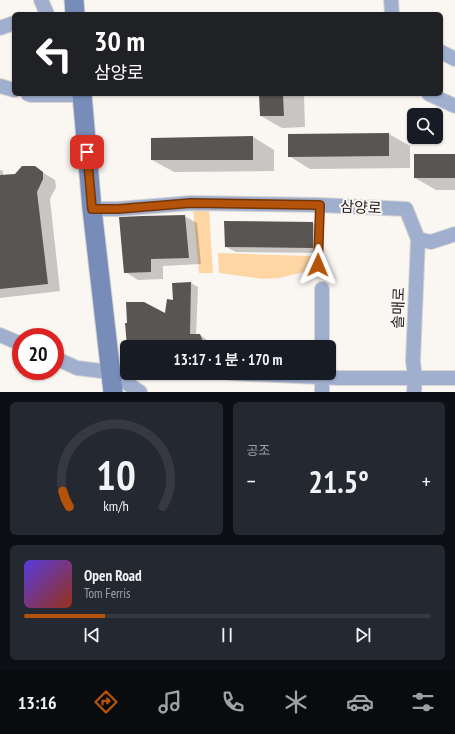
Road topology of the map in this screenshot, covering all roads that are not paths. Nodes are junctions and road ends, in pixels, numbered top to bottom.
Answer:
1 (41, 0) edge
2 (74, 0) edge
3 (391, 0) edge
4 (45, 12) edge
5 (75, 12) edge
6 (392, 12) edge
7 (12, 25) edge
8 (0, 28) edge
9 (443, 53) edge
10 (455, 59) edge
11 (0, 86) edge
12 (12, 89) edge
13 (82, 96) edge
14 (435, 96) edge
15 (454, 103) edge
16 (320, 205) junction
17 (92, 209) junction
18 (455, 234) edge
19 (418, 239) junction
20 (318, 265) dead end
21 (322, 290) dead end
22 (0, 335) edge
23 (12, 340) edge
24 (322, 340) edge
25 (64, 362) edge
26 (119, 372) edge
27 (336, 377) edge
28 (455, 378) edge
29 (322, 380) edge
30 (415, 385) edge
31 (113, 392) edge
32 (140, 392) edge
33 (322, 392) edge

1 - 4 street
2 - 5 main road
3 - 6 street
7 - 8 street
9 - 10 street
11 - 12 street
13 - 17 main road
14 - 15 street
16 - 17 street, 삼양로
16 - 19 street, 삼양로
16 - 20 lane
17 - 26 main road
18 - 19 street
19 - 30 street, 솔매로
21 - 24 street
22 - 23 street
25 - 26 street
26 - 31 main road
26 - 32 street
27 - 30 street
28 - 30 street
29 - 33 street

